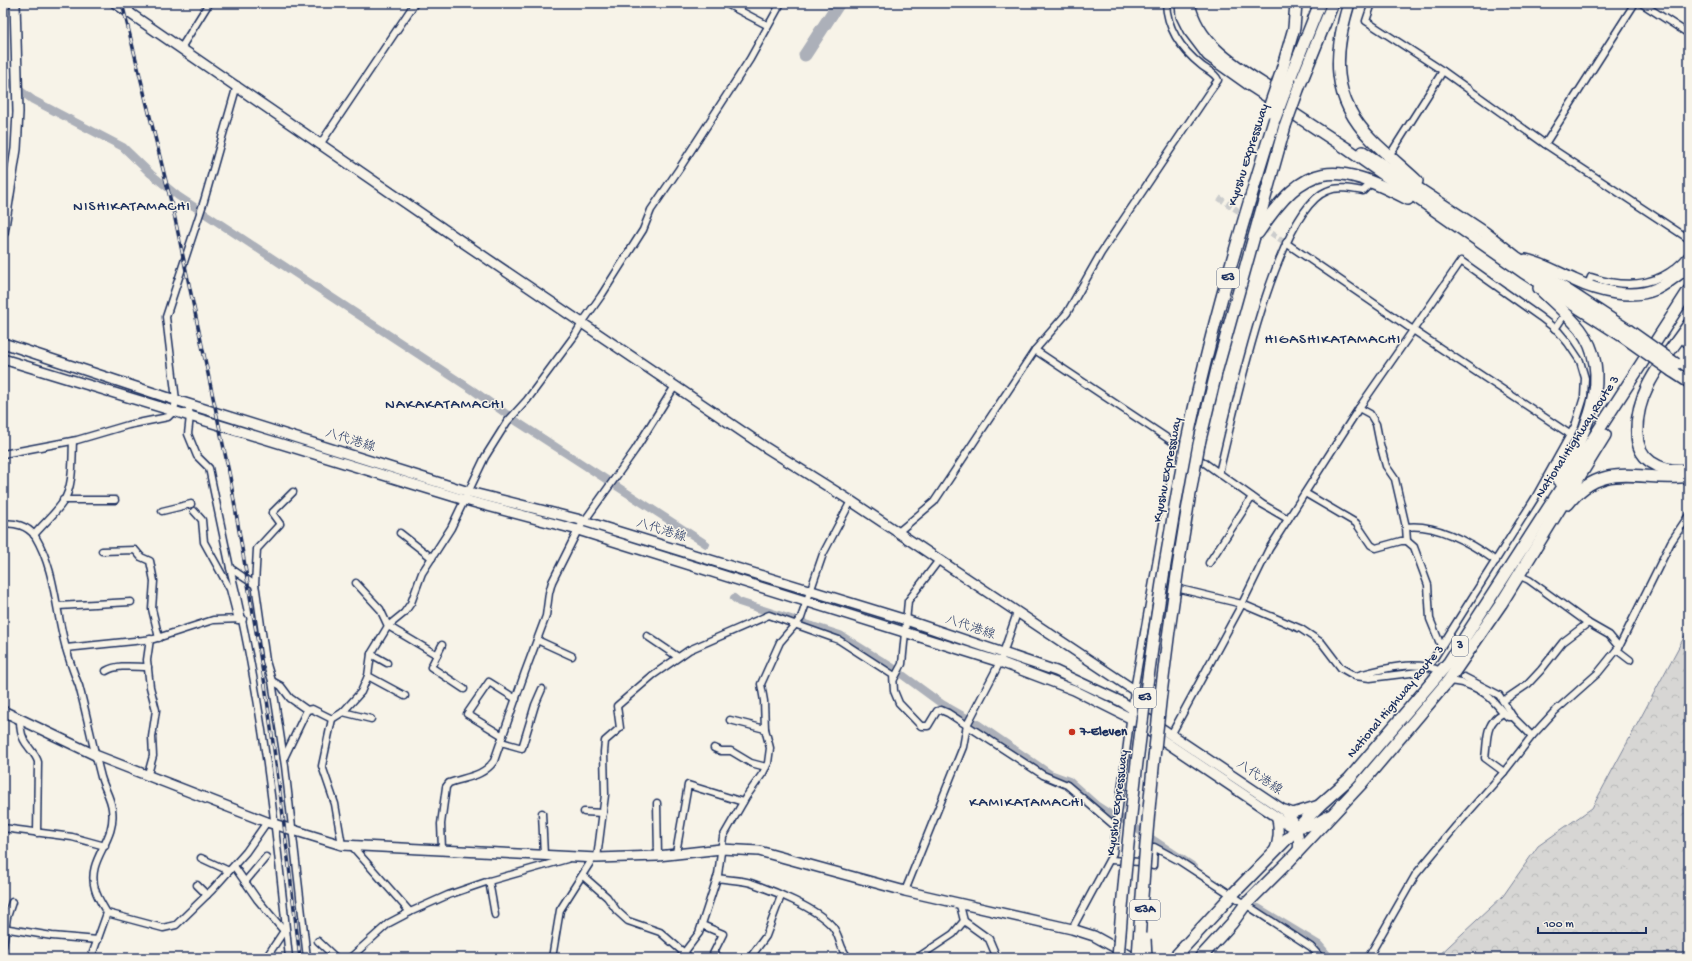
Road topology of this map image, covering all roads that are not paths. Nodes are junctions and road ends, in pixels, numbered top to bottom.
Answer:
1 (15, 3) edge
2 (116, 3) edge
3 (128, 3) edge
4 (209, 3) edge
5 (415, 3) edge
6 (725, 3) edge
7 (781, 3) edge
8 (1166, 3) edge
9 (1181, 3) edge
10 (1189, 3) edge
11 (1296, 3) edge
12 (1320, 3) edge
13 (1333, 3) edge
14 (1349, 3) edge
15 (1372, 3) edge
16 (1635, 3) edge
17 (1641, 3) edge
18 (131, 14) junction
19 (768, 25) junction
20 (1689, 34) edge
21 (181, 48) junction
22 (1443, 71) junction
23 (1285, 76) junction
24 (237, 85) junction
25 (321, 143) junction
26 (1545, 144) junction
27 (1393, 150) dead end
28 (1368, 186) dead end
29 (1439, 202) junction
30 (1441, 215) junction
31 (3, 233) edge
32 (1689, 239) edge
33 (1286, 242) junction
34 (1248, 254) junction
35 (1689, 254) edge
36 (1516, 257) junction
37 (1689, 266) edge
38 (1523, 272) junction
39 (1589, 282) dead end
40 (1689, 290) edge
41 (1689, 300) edge
42 (1561, 320) tunnel mouth
43 (582, 323) junction
44 (1689, 324) edge
45 (1555, 329) junction
46 (1413, 330) junction
47 (1625, 332) junction
48 (3, 343) edge
49 (1686, 343) edge
50 (1035, 350) junction
51 (3, 359) edge
52 (1674, 367) junction
53 (1689, 374) edge
54 (1689, 382) edge
55 (676, 386) junction
56 (176, 400) junction
57 (188, 403) junction
58 (1359, 408) junction
59 (174, 411) junction
60 (190, 416) junction
61 (1571, 435) junction
62 (73, 441) junction
63 (1182, 442) junction
64 (3, 454) edge
65 (1689, 470) edge
66 (1219, 473) junction
67 (1689, 476) edge
68 (293, 492) dead end
69 (1305, 493) junction
70 (467, 496) junction
71 (1252, 497) junction
72 (64, 500) junction
73 (114, 500) dead end
74 (851, 501) junction
75 (191, 504) dead end
76 (162, 511) dead end
77 (194, 511) dead end
78 (1689, 515) edge
79 (1288, 519) junction
80 (584, 521) junction
81 (3, 524) edge
82 (1406, 527) junction
83 (578, 530) junction
84 (400, 533) dead end
85 (898, 533) junction
86 (34, 535) junction
87 (1407, 541) junction
88 (102, 551) dead end
89 (432, 558) junction
90 (938, 560) junction
91 (1496, 561) junction
92 (1209, 563) dead end
93 (230, 568) junction
94 (1520, 576) junction
95 (356, 583) dead end
96 (255, 585) junction
97 (1153, 586) junction
98 (808, 596) junction
99 (131, 602) dead end
100 (1242, 604) junction
101 (1501, 604) junction
102 (58, 606) junction
103 (1017, 613) junction
104 (241, 620) junction
105 (906, 620) junction
106 (1588, 623) junction
107 (794, 624) junction
108 (388, 626) junction
109 (905, 632) junction
110 (647, 636) dead end
111 (159, 638) junction
112 (150, 639) junction
113 (537, 640) junction
114 (442, 645) dead end
115 (1441, 646) junction
116 (66, 648) junction
117 (1619, 650) junction
118 (1003, 652) junction
119 (370, 654) junction
120 (436, 655) junction
121 (572, 656) dead end
122 (678, 657) junction
123 (1630, 660) dead end
124 (1000, 662) junction
125 (387, 663) dead end
126 (1429, 666) junction
127 (148, 668) junction
128 (1443, 669) junction
129 (106, 671) dead end
130 (1419, 672) tunnel mouth
131 (368, 676) junction
132 (1355, 676) junction
133 (1464, 676) dead end
134 (894, 678) junction
135 (272, 681) junction
136 (1448, 681) junction
137 (464, 689) dead end
138 (542, 689) dead end
139 (1134, 690) junction
140 (405, 696) dead end
141 (516, 699) junction
142 (1503, 701) junction
143 (1131, 708) junction
144 (307, 710) junction
145 (3, 711) edge
146 (343, 712) junction
147 (1503, 713) junction
148 (1513, 717) junction
149 (1130, 718) junction
150 (20, 719) junction
151 (332, 719) junction
152 (371, 719) dead end
153 (730, 720) dead end
154 (967, 725) junction
155 (765, 729) junction
156 (1171, 735) junction
157 (1532, 736) junction
158 (502, 739) junction
159 (714, 748) dead end
160 (95, 755) junction
161 (284, 758) junction
162 (766, 767) junction
163 (1504, 772) junction
164 (148, 774) junction
165 (743, 802) junction
166 (657, 804) dead end
167 (1321, 804) junction
168 (1282, 809) junction
169 (1335, 810) junction
170 (584, 812) dead end
171 (542, 813) dead end
172 (603, 813) junction
173 (1277, 818) junction
174 (270, 823) junction
175 (1116, 827) junction
176 (3, 828) edge
177 (1297, 828) junction
178 (293, 831) junction
179 (37, 833) junction
180 (347, 845) junction
181 (104, 846) junction
182 (442, 849) junction
183 (721, 849) junction
184 (1298, 852) junction
185 (676, 853) junction
186 (1273, 853) junction
187 (544, 856) junction
188 (658, 856) junction
189 (266, 857) dead end
190 (577, 857) junction
191 (201, 858) dead end
192 (595, 858) junction
193 (1111, 860) junction
194 (1144, 862) junction
195 (234, 866) junction
196 (1124, 871) junction
197 (229, 872) junction
198 (583, 876) junction
199 (717, 878) junction
200 (489, 881) junction
201 (245, 882) junction
202 (197, 885) dead end
203 (905, 891) junction
204 (207, 895) junction
205 (781, 896) junction
206 (1231, 896) junction
207 (12, 902) dead end
208 (960, 905) junction
209 (1244, 905) junction
210 (410, 912) junction
211 (107, 913) junction
212 (495, 914) dead end
213 (964, 921) junction
214 (702, 925) junction
215 (5, 928) edge
216 (1072, 929) junction
217 (98, 940) junction
218 (318, 941) dead end
219 (3, 946) edge
220 (682, 955) edge
221 (91, 958) edge
222 (266, 958) edge
223 (289, 958) edge
224 (307, 958) edge
225 (335, 958) edge
226 (350, 958) edge
227 (552, 958) edge
228 (690, 958) edge
229 (721, 958) edge
230 (750, 958) edge
231 (849, 958) edge
232 (917, 958) edge
233 (997, 958) edge
234 (1113, 958) edge
235 (1118, 958) edge
236 (1134, 958) edge
237 (1138, 958) edge
238 (1146, 958) edge
239 (1174, 958) edge
240 (1200, 958) edge
241 (1322, 958) edge
242 (1368, 958) edge

1 - 31 main road
2 - 18 main road
3 - 18 street
4 - 21 street
5 - 25 street
6 - 19 street
7 - 19 street
8 - 50 street
9 - 30 highway
10 - 29 highway
11 - 23 highway
12 - 23 highway, Kyushu Expressway / E3
13 - 34 highway, Kyushu Expressway / E3, bridge
14 - 29 highway
15 - 22 street
16 - 26 street
17 - 20 street
18 - 21 main road
19 - 43 street
21 - 24 main road
22 - 26 street
22 - 27 street
23 - 63 highway, Kyushu Expressway / E3, bridge
24 - 25 main road
24 - 56 street
25 - 43 main road
26 - 32 street
28 - 33 street
29 - 36 highway
30 - 34 highway
30 - 38 highway
33 - 46 street
33 - 66 street
34 - 194 highway, Kyushu Expressway / E3, bridge
35 - 39 street
36 - 37 highway
36 - 47 highway
38 - 47 highway
38 - 128 highway
40 - 128 highway, National Highway Route 3 / 3
41 - 101 highway, National Highway Route 3 / 3
42 - 45 street
43 - 55 main road
43 - 70 street
44 - 49 highway
45 - 46 street
45 - 61 street
46 - 58 street
46 - 61 street
47 - 52 highway, bridge
48 - 56 main road, 八代港線
49 - 65 highway
50 - 63 street
50 - 85 street
51 - 59 main road, 八代港線
52 - 53 highway
52 - 54 highway
55 - 74 main road
55 - 80 street
56 - 57 main road, 八代港線
56 - 59 street
57 - 60 street
57 - 70 main road, 八代港線
58 - 69 street
58 - 82 street
59 - 60 main road, 八代港線
59 - 62 street
60 - 70 main road, 八代港線
60 - 93 street
61 - 91 street
62 - 64 street
62 - 72 street
63 - 66 street
63 - 97 street
63 - 196 highway, Kyushu Expressway / E3, bridge
66 - 71 street
67 - 94 highway
68 - 96 street
69 - 79 street
69 - 87 street
70 - 80 main road, 八代港線
70 - 83 main road, 八代港線
70 - 89 street
71 - 79 street
71 - 92 street
72 - 73 street
72 - 86 street
74 - 85 main road
74 - 98 street
75 - 76 street
77 - 104 street
78 - 117 street
79 - 100 street
80 - 83 street
80 - 98 main road, 八代港線
81 - 86 street
82 - 87 street
82 - 91 street
83 - 98 main road, 八代港線
83 - 113 street
84 - 89 street
85 - 90 main road
86 - 102 street
87 - 115 street
88 - 111 street
89 - 108 street
90 - 103 main road
90 - 105 street
91 - 115 street
93 - 96 street
93 - 104 street
94 - 101 highway
94 - 106 street
95 - 108 street
96 - 135 street
97 - 100 street
97 - 139 street
98 - 105 main road, 八代港線
98 - 107 street
98 - 109 main road, 八代港線
99 - 102 street
100 - 132 street
100 - 156 street
101 - 136 highway, National Highway Route 3 / 3
102 - 116 street
103 - 118 street
103 - 139 main road
104 - 111 street
104 - 174 street
105 - 109 street
105 - 118 main road, 八代港線
106 - 117 street
106 - 142 street
107 - 122 street
107 - 134 street
107 - 155 street
108 - 119 street
108 - 120 street
109 - 124 main road, 八代港線
109 - 134 street
110 - 122 street
111 - 112 street
112 - 116 street
112 - 127 street
113 - 121 street
113 - 141 street
114 - 120 street
115 - 126 street
116 - 160 street
117 - 123 street
117 - 157 street
118 - 124 street
118 - 143 main road, 八代港線
119 - 125 street
119 - 131 street
120 - 137 street
122 - 172 street
124 - 149 main road, 八代港線
124 - 154 street
126 - 128 street
126 - 132 street
127 - 129 street
127 - 164 street
128 - 167 highway, National Highway Route 3 / 3
130 - 132 street
131 - 140 street
131 - 146 street
133 - 142 street
134 - 154 street
135 - 144 street
135 - 161 street
136 - 147 street
136 - 169 highway, National Highway Route 3 / 3
138 - 158 street
139 - 143 street
141 - 158 street
141 - 158 street
142 - 148 street
143 - 149 street
143 - 156 main road, 八代港線
144 - 151 street
144 - 161 street
145 - 150 main road
146 - 151 street
146 - 152 street
147 - 148 street
147 - 163 street
148 - 157 street
149 - 173 main road, 八代港線
149 - 175 street
150 - 160 main road
150 - 179 street
151 - 180 street
153 - 155 street
154 - 175 street
154 - 203 street
155 - 162 street
156 - 168 main road, 八代港線
157 - 163 street
158 - 182 street
159 - 162 street
160 - 164 main road
160 - 181 street
161 - 178 street
162 - 165 street
163 - 242 street
164 - 174 main road
165 - 183 street
165 - 185 street
166 - 188 street
167 - 168 main road, 八代港線
167 - 177 highway, National Highway Route 3 / 3
168 - 177 main road, 八代港線
169 - 177 main road
169 - 184 highway, National Highway Route 3 / 3
170 - 172 street
171 - 187 street
172 - 192 street
173 - 177 main road, 八代港線
173 - 186 main road, 八代港線
174 - 178 main road
174 - 195 street
174 - 223 street
175 - 193 street
176 - 179 street
177 - 184 main road
177 - 186 highway, National Highway Route 3 / 3
178 - 180 main road
178 - 224 street
179 - 181 street
180 - 182 main road
180 - 210 street
181 - 211 street
182 - 187 main road
183 - 185 main road
183 - 199 street
183 - 203 main road
184 - 209 highway, National Highway Route 3 / 3
185 - 188 main road
186 - 206 highway, National Highway Route 3 / 3
187 - 190 main road
188 - 192 main road
189 - 201 street
190 - 192 main road
190 - 200 street
191 - 197 street
192 - 198 street
193 - 206 street
193 - 216 street
194 - 237 highway, Kyushu Expressway / E3, bridge
194 - 238 highway, E3A, bridge
195 - 197 street
195 - 201 street
196 - 234 highway, E3A, bridge
196 - 235 highway, Kyushu Expressway / E3, bridge
197 - 204 street
198 - 220 street
198 - 227 street
199 - 205 street
199 - 214 street
200 - 210 street
200 - 212 street
201 - 222 street
202 - 204 street
203 - 208 main road
204 - 211 street
205 - 230 street
205 - 231 street
206 - 209 street
206 - 239 highway, National Highway Route 3 / 3
207 - 215 street
208 - 213 street
208 - 216 main road
209 - 240 highway, National Highway Route 3 / 3
209 - 241 street
210 - 226 street
211 - 217 street
213 - 232 street
213 - 233 street
214 - 220 street
214 - 229 street
215 - 217 street
215 - 219 street
216 - 236 main road
217 - 221 street
218 - 225 street
220 - 228 street

